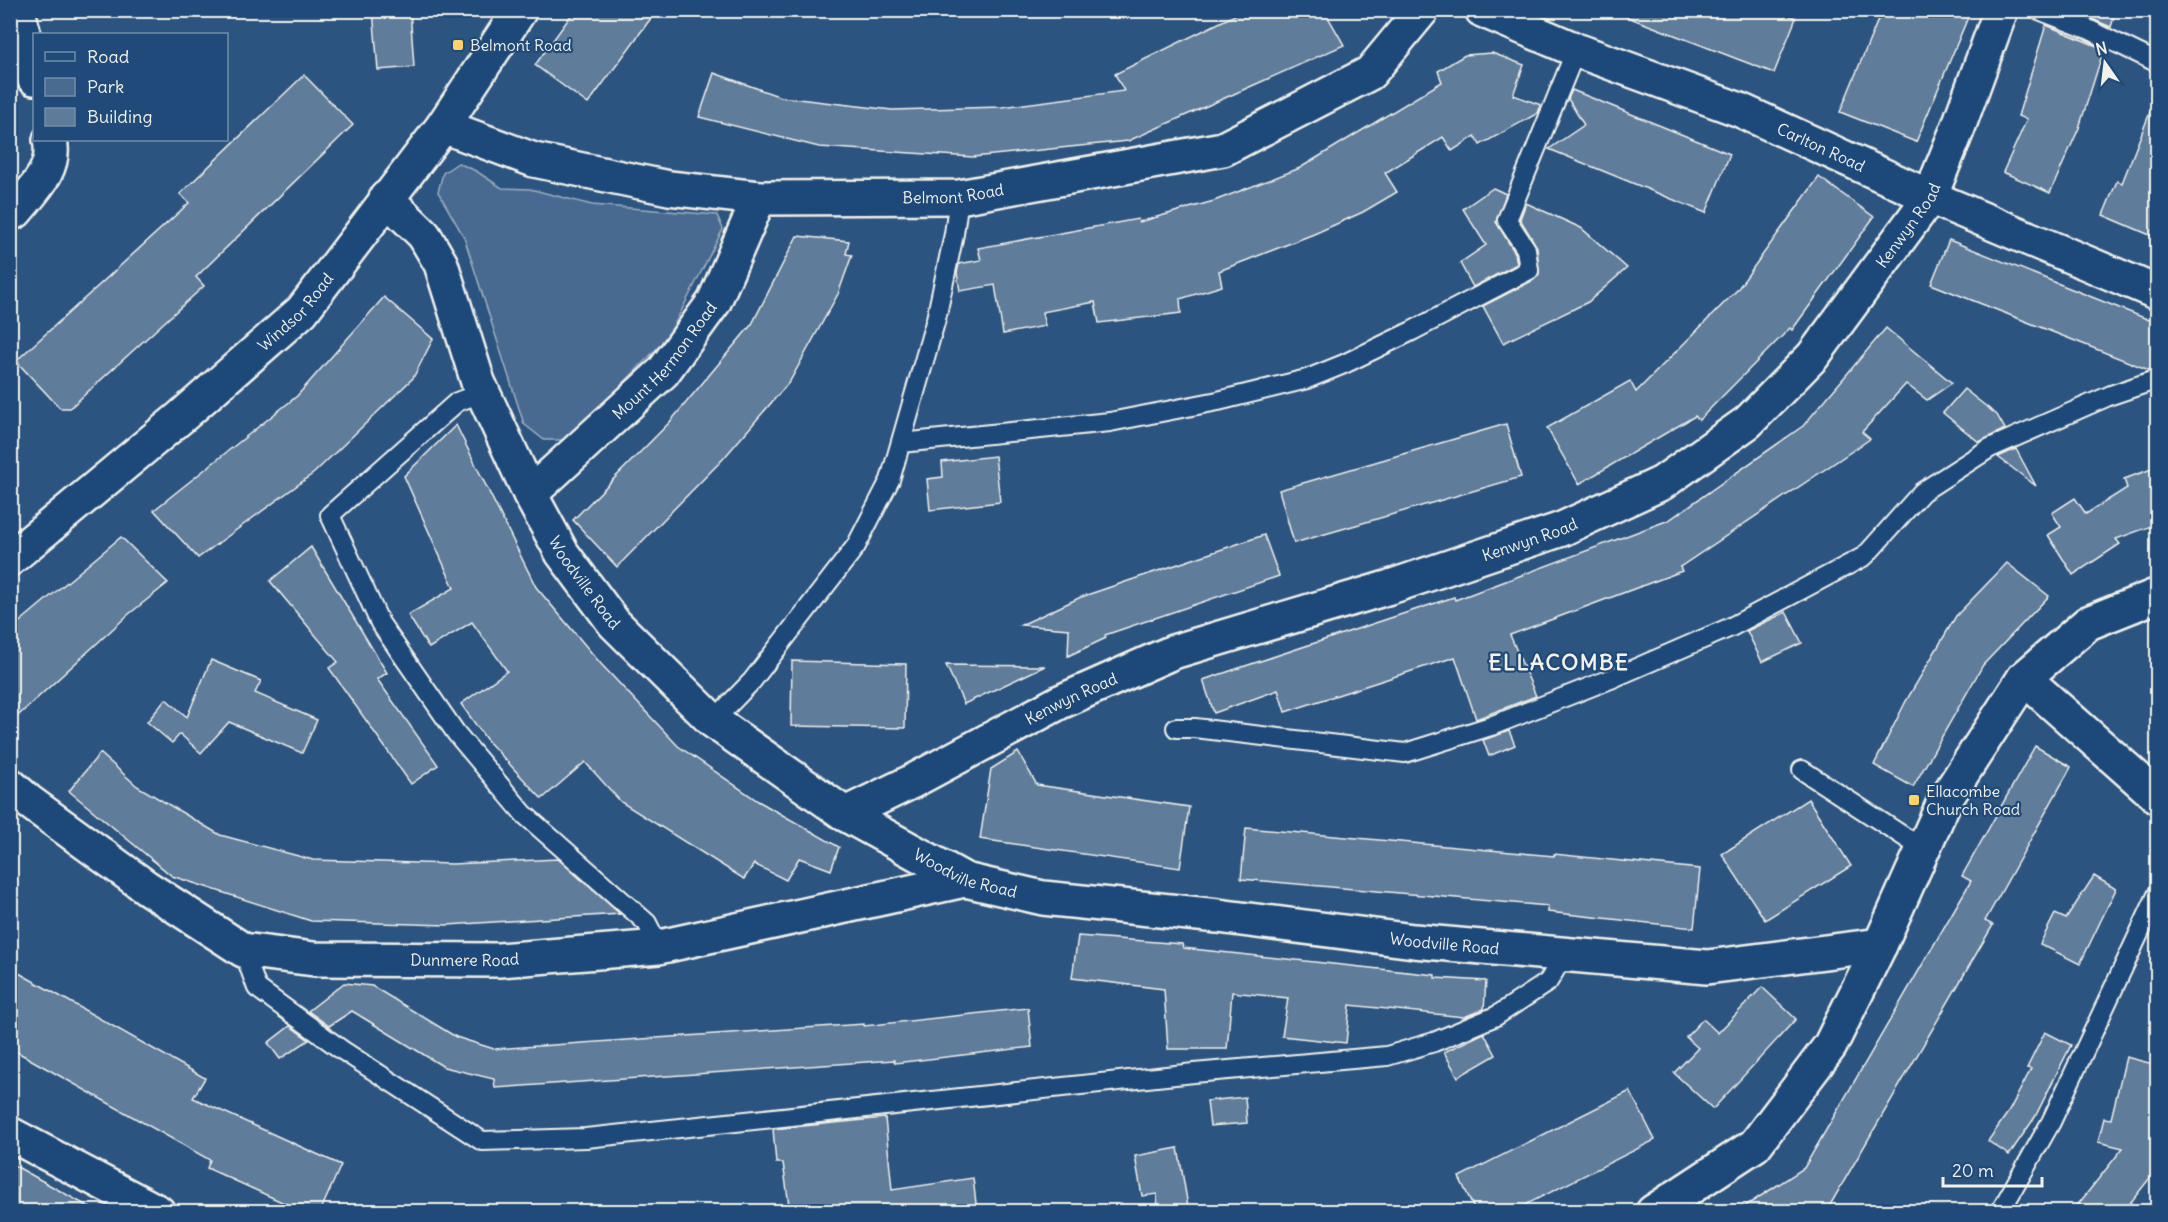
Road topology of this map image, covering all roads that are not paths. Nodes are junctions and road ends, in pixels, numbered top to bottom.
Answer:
1 (18, 10) edge
2 (520, 10) edge
3 (1422, 10) edge
4 (1482, 10) edge
5 (2001, 10) edge
6 (2039, 10) edge
7 (1576, 50) junction
8 (2157, 63) edge
9 (33, 74) edge
10 (443, 126) junction
11 (50, 141) edge
12 (959, 197) junction
13 (1930, 197) junction
14 (386, 198) junction
15 (759, 198) junction
16 (10, 214) edge
17 (2157, 293) edge
18 (2157, 379) edge
19 (483, 392) junction
20 (901, 442) junction
21 (530, 494) junction
22 (10, 559) edge
23 (2157, 595) edge
24 (2024, 678) junction
25 (713, 722) junction
26 (1176, 728) dead end
27 (1802, 770) dead end
28 (10, 785) edge
29 (2157, 797) edge
30 (845, 814) junction
31 (1923, 849) junction
32 (965, 880) junction
33 (2157, 893) edge
34 (1880, 945) junction
35 (659, 947) junction
36 (243, 950) junction
37 (1564, 954) junction
38 (10, 1134) edge
39 (158, 1212) edge
40 (1653, 1212) edge
41 (2000, 1212) edge

1 - 9 street
2 - 10 street, Windsor Road
3 - 12 street, Belmont Road
4 - 7 street, Carlton Road
5 - 13 street, Kenwyn Road
6 - 8 lane
7 - 13 street, Carlton Road
7 - 20 lane
10 - 14 street, Windsor Road
10 - 15 street, Belmont Road
11 - 16 street
12 - 15 street, Belmont Road
12 - 20 lane
13 - 17 street, Carlton Road
13 - 30 street, Kenwyn Road
14 - 19 street, Woodville Road
14 - 22 street, Windsor Road
15 - 21 street, Mount Hermon Road
18 - 26 lane
19 - 21 street, Woodville Road
19 - 35 lane
20 - 25 lane
21 - 25 street, Woodville Road
23 - 24 street
24 - 29 street
24 - 31 street
25 - 30 street, Woodville Road
27 - 31 lane
28 - 36 street, Dunmere Road
30 - 32 street, Woodville Road
31 - 34 street
32 - 35 street, Dunmere Road
32 - 37 street, Woodville Road
33 - 41 lane
34 - 37 street, Woodville Road
34 - 40 street
35 - 36 street, Dunmere Road
36 - 37 lane
38 - 39 street

